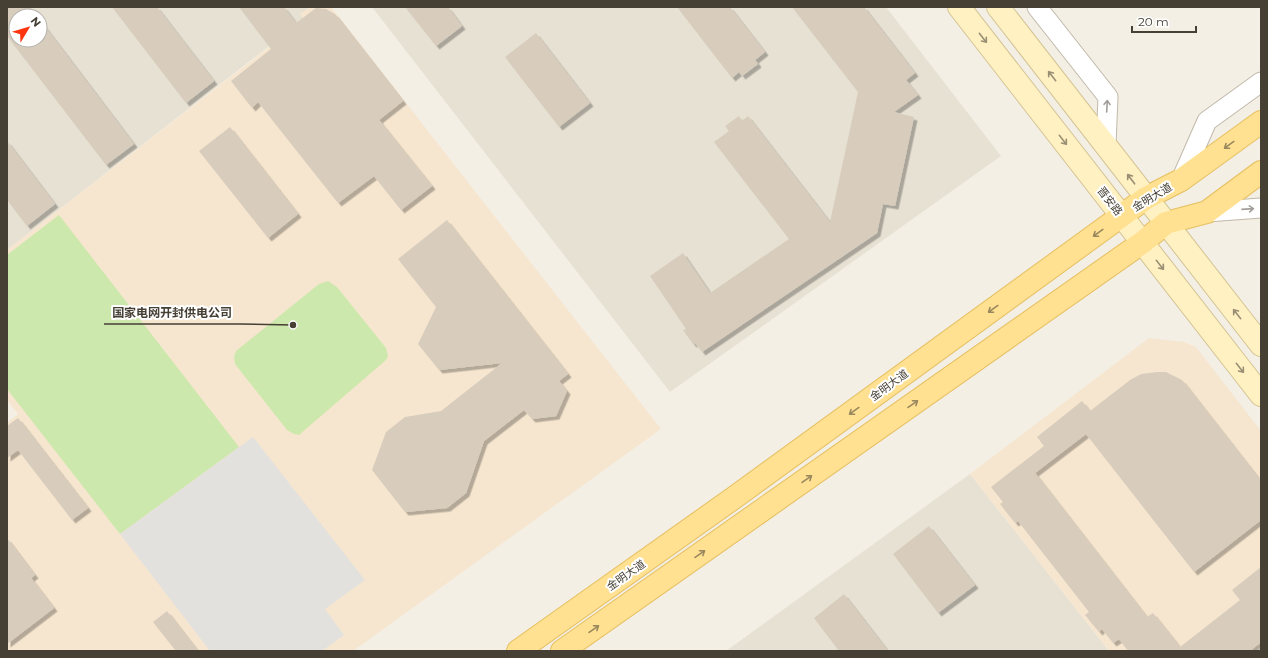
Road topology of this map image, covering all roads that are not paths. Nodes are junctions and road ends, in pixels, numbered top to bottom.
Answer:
1 (959, 7) edge
2 (998, 7) edge
3 (1037, 7) edge
4 (1261, 82) edge
5 (1261, 122) edge
6 (1106, 145) junction
7 (1261, 172) edge
8 (1181, 180) junction
9 (1146, 198) junction
10 (1261, 208) edge
11 (1207, 212) junction
12 (1122, 216) junction
13 (1166, 223) junction
14 (1143, 242) junction
15 (1261, 345) edge
16 (1261, 395) edge
17 (518, 651) edge
18 (562, 651) edge

1 -> 12 main road, 晋安路
6 -> 2 main road
6 -> 3 street
4 - 8 street
5 -> 8 main road, 金明大道
9 -> 6 main road
7 - 11 main road
8 - 9 main road, 金明大道
9 - 12 main road, 金明大道
9 - 13 main road
11 -> 10 street
11 - 13 main road
12 - 14 main road, 晋安路
12 -> 17 main road, 金明大道
13 - 14 main road
15 -> 13 main road
14 -> 16 main road, 晋安路
18 -> 14 main road

